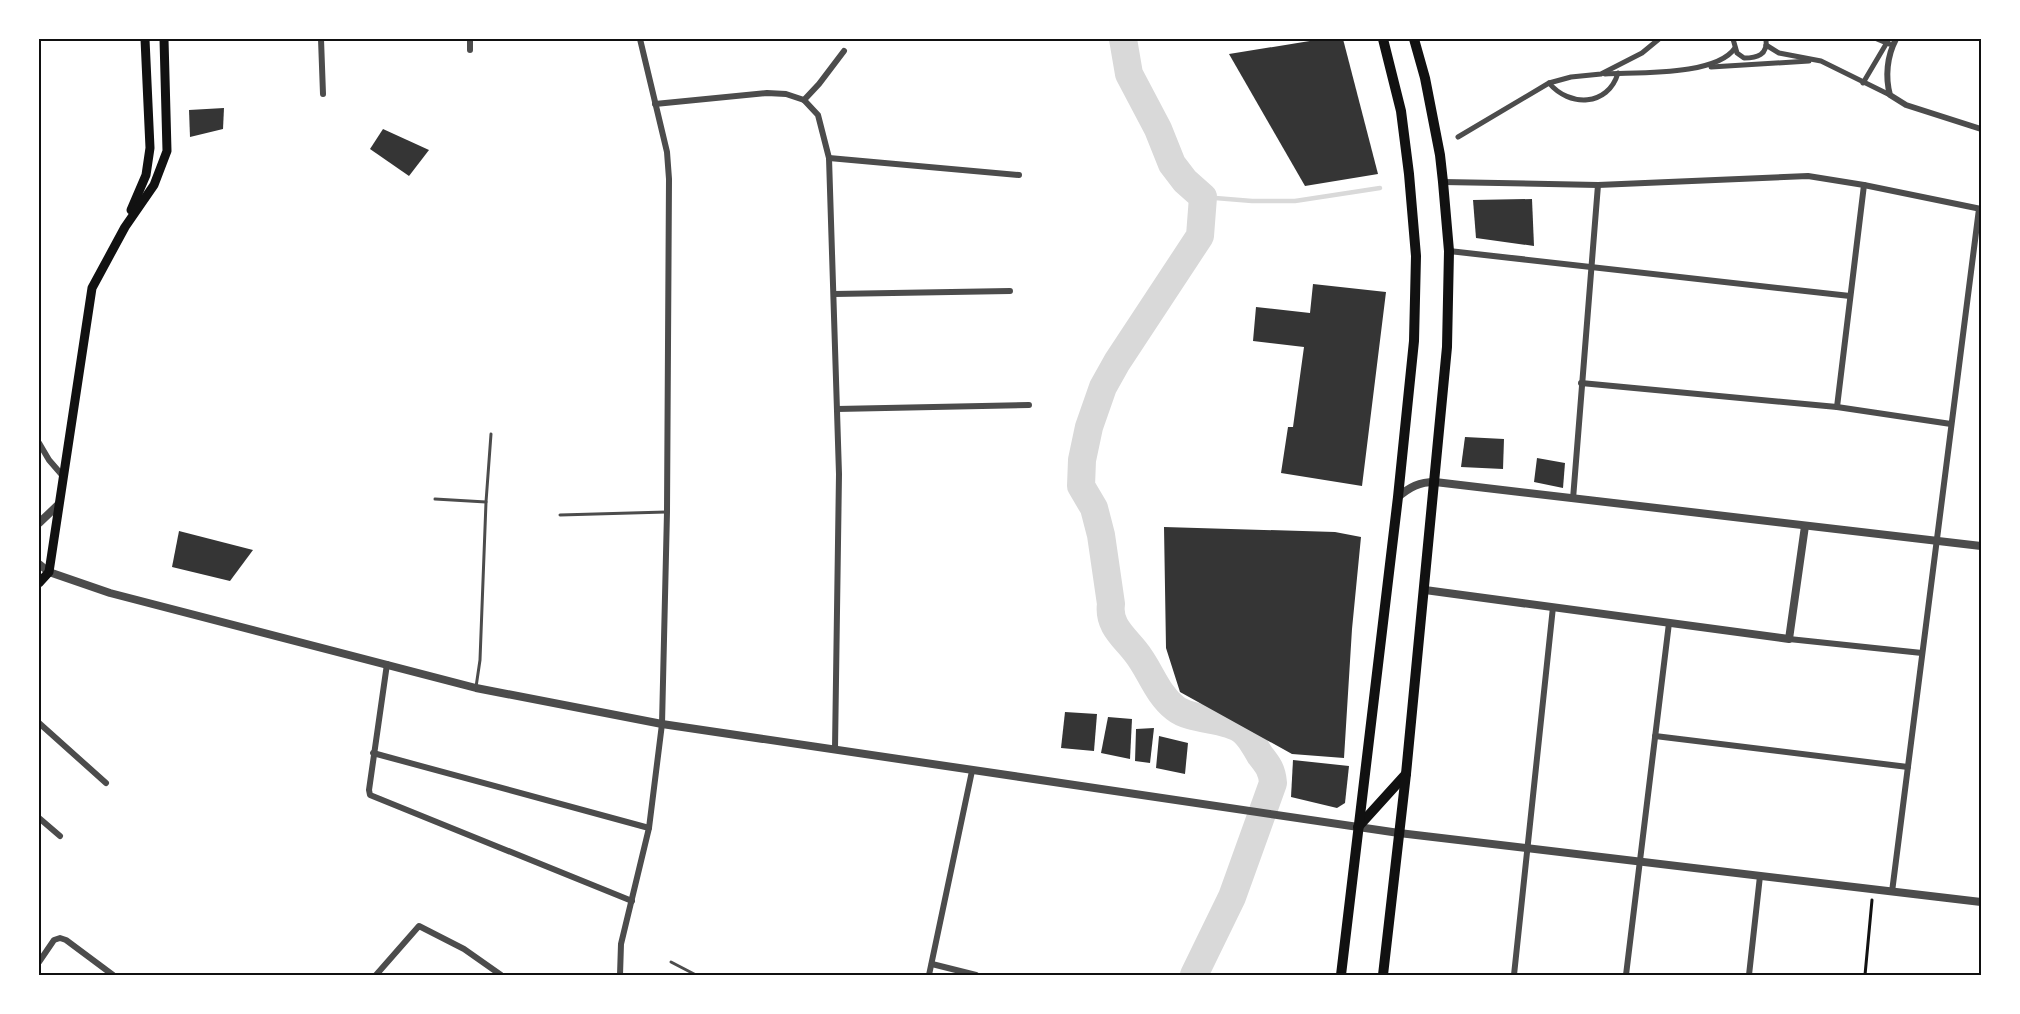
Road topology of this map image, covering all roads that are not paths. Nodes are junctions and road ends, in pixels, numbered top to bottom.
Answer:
1 (146, 39) edge
2 (164, 39) edge
3 (321, 39) edge
4 (470, 39) edge
5 (640, 39) edge
6 (1383, 39) edge
7 (1414, 39) edge
8 (1659, 39) edge
9 (1733, 39) edge
10 (1877, 39) edge
11 (1892, 41) edge
12 (1766, 42) edge
13 (1736, 48) junction
14 (470, 50) dead end
15 (844, 51) dead end
16 (1814, 60) junction
17 (1698, 68) junction
18 (1618, 73) junction
19 (1601, 74) junction
20 (1549, 82) junction
21 (1863, 83) junction
22 (323, 94) dead end
23 (1890, 95) junction
24 (804, 100) junction
25 (655, 104) junction
26 (1981, 129) edge
27 (1458, 137) dead end
28 (829, 158) junction
29 (1019, 175) dead end
30 (1443, 182) junction
31 (1598, 185) junction
32 (1864, 185) junction
33 (1980, 209) edge
34 (125, 226) junction
35 (1449, 251) junction
36 (1591, 268) junction
37 (1010, 291) dead end
38 (834, 294) junction
39 (1850, 296) junction
40 (1581, 383) junction
41 (1029, 405) dead end
42 (1837, 407) junction
43 (837, 409) junction
44 (1951, 424) junction
45 (491, 434) dead end
46 (39, 443) edge
47 (62, 475) junction
48 (1435, 482) junction
49 (1398, 497) junction
50 (1573, 498) junction
51 (435, 499) dead end
52 (486, 502) junction
53 (58, 505) junction
54 (667, 512) junction
55 (560, 515) dead end
56 (39, 524) edge
57 (1805, 526) junction
58 (1936, 541) junction
59 (1981, 546) edge
60 (39, 564) edge
61 (49, 572) junction
62 (39, 583) edge
63 (1425, 590) junction
64 (1553, 607) junction
65 (1669, 623) junction
66 (1789, 639) junction
67 (1922, 653) junction
68 (387, 664) junction
69 (476, 688) junction
70 (39, 723) edge
71 (662, 724) junction
72 (1655, 736) junction
73 (835, 749) junction
74 (373, 753) junction
75 (1908, 767) junction
76 (972, 771) junction
77 (1406, 774) junction
78 (106, 783) dead end
79 (39, 818) edge
80 (1358, 827) junction
81 (649, 828) junction
82 (1399, 833) junction
83 (60, 836) dead end
84 (1527, 849) junction
85 (1640, 862) junction
86 (1760, 876) junction
87 (1892, 892) junction
88 (632, 901) junction
89 (1981, 902) edge
90 (39, 962) edge
91 (671, 962) dead end
92 (932, 964) junction
93 (113, 975) edge
94 (376, 975) edge
95 (501, 975) edge
96 (620, 975) edge
97 (696, 975) edge
98 (929, 975) edge
99 (976, 975) edge
100 (1341, 975) edge
101 (1383, 975) edge
102 (1514, 975) edge
103 (1626, 975) edge
104 (1749, 975) edge

1 - 34 main road
2 - 34 main road
3 - 22 street
4 - 14 street
5 - 25 street
6 - 49 main road
7 - 30 main road
8 - 19 street
9 - 13 street
10 - 11 street
11 - 21 street
11 - 23 street
12 - 13 street
12 - 16 street
13 - 17 street
15 - 24 street
16 - 17 street
16 - 21 street
17 - 18 street
18 - 19 street
18 - 20 street
19 - 20 street
20 - 27 street
21 - 23 street
23 - 26 street
24 - 25 street
24 - 28 street
25 - 54 street
28 - 29 street
28 - 38 street
30 - 31 street
30 - 35 main road
31 - 32 street
31 - 36 street
32 - 33 street
32 - 39 street
33 - 44 street
34 - 47 main road
35 - 36 street
35 - 48 main road
36 - 39 street
36 - 40 street
37 - 38 street
38 - 43 street
39 - 42 street
40 - 42 street
40 - 50 street
41 - 43 street
42 - 44 street
43 - 73 street
44 - 58 street
45 - 52 lane
46 - 47 street
47 - 53 main road
48 - 49 street
48 - 50 street
48 - 63 main road
49 - 80 main road
50 - 57 street
51 - 52 lane
52 - 69 lane
53 - 56 street
53 - 61 main road
54 - 55 lane
54 - 71 street
57 - 58 street
57 - 66 street
58 - 59 street
58 - 67 street
60 - 61 street
61 - 62 main road
61 - 68 street
63 - 64 street
63 - 77 main road
64 - 65 street
64 - 84 street
65 - 66 street
65 - 72 street
66 - 67 street
67 - 75 street
68 - 69 street
68 - 74 street
69 - 71 street
70 - 78 street
71 - 73 street
71 - 81 street
72 - 75 street
72 - 85 street
73 - 76 street
74 - 81 street
74 - 88 street
75 - 87 street
76 - 80 street
76 - 92 street
77 - 80 main road
77 - 82 main road
79 - 83 street
80 - 82 street
80 - 100 main road
81 - 88 street
82 - 84 street
82 - 101 main road
84 - 85 street
84 - 102 street
85 - 86 street
85 - 103 street
86 - 87 street
86 - 104 street
87 - 89 street
88 - 96 street
90 - 93 street
91 - 97 lane
92 - 98 street
92 - 99 street
94 - 95 street

